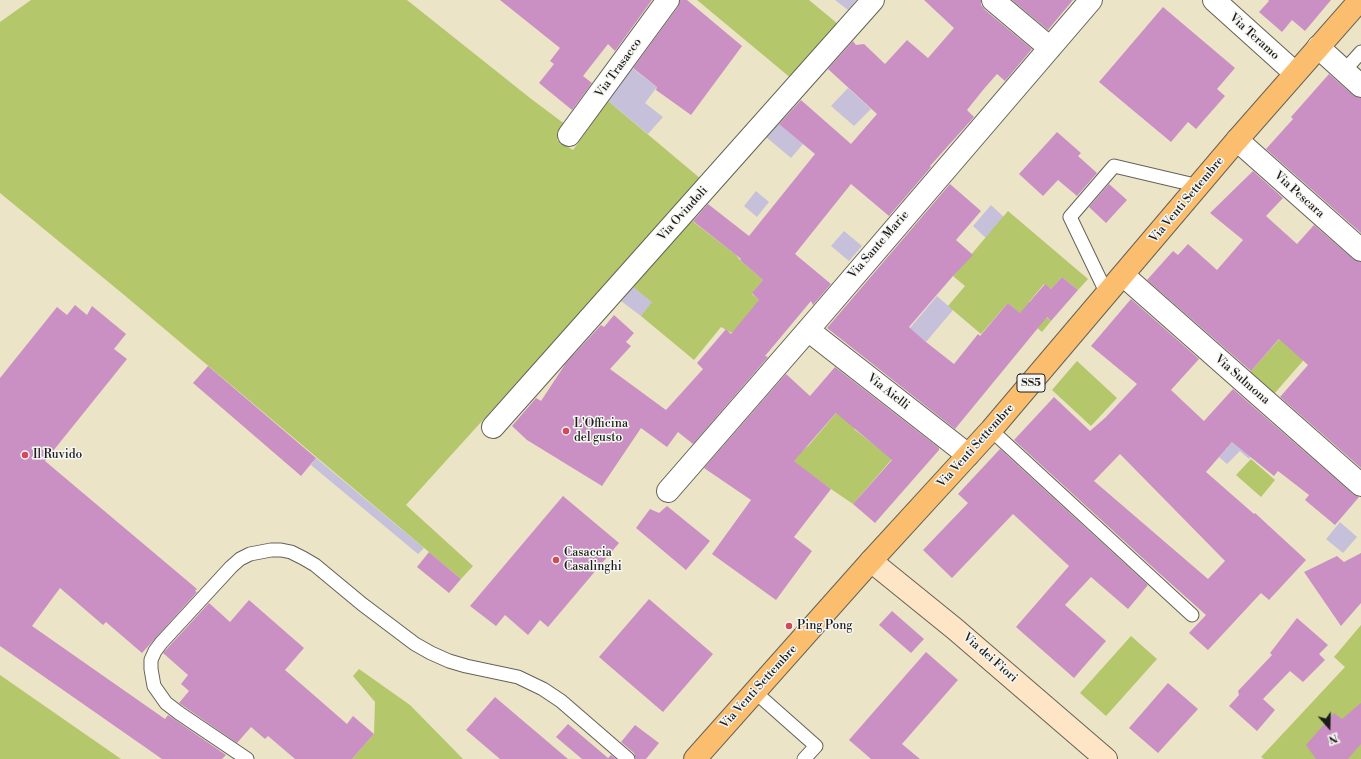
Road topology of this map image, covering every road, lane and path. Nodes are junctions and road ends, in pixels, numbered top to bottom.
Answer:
1 (668, 0) edge
2 (873, 0) edge
3 (993, 0) edge
4 (1090, 0) edge
5 (1214, 0) edge
6 (1360, 0) edge
7 (1318, 47) junction
8 (1050, 48) junction
9 (1361, 52) edge
10 (1344, 71) junction
11 (1295, 73) junction
12 (1361, 86) edge
13 (569, 135) dead end
14 (1237, 140) junction
15 (1199, 186) junction
16 (1361, 250) edge
17 (1123, 275) junction
18 (1107, 294) junction
19 (808, 330) junction
20 (493, 427) dead end
21 (991, 430) junction
22 (968, 455) junction
23 (1361, 485) edge
24 (668, 491) dead end
25 (871, 561) junction
26 (1192, 615) dead end
27 (755, 692) junction
28 (247, 759) edge
29 (628, 759) edge
30 (695, 759) edge
31 (804, 759) edge
32 (1106, 759) edge

1 - 13 street, Via Trasacco
2 - 20 street, Via Ovindoli
3 - 8 street
4 - 8 street, Via Sante Marie
5 - 11 street, Via Teramo
6 - 7 main road, Via Venti Settembre / SS5
7 - 10 street
7 - 11 main road, Via Venti Settembre / SS5
8 - 19 street, Via Sante Marie
9 - 10 lane
10 - 12 street
11 - 14 main road, Via Venti Settembre / SS5
14 - 15 main road, Via Venti Settembre / SS5
14 - 16 street, Via Pescara
15 - 17 main road, Via Venti Settembre / SS5
15 - 18 lane
17 - 18 main road, Via Venti Settembre / SS5
17 - 23 street, Via Sulmona
18 - 21 main road, Via Venti Settembre / SS5
19 - 22 street, Via Aielli
19 - 24 street, Via Sante Marie
21 - 22 main road, Via Venti Settembre / SS5
21 - 26 lane
22 - 25 main road, Via Venti Settembre / SS5
25 - 27 main road, Via Venti Settembre / SS5
25 - 32 main road, Via dei Fiori
27 - 30 main road, Via Venti Settembre / SS5
27 - 31 lane
28 - 29 lane

